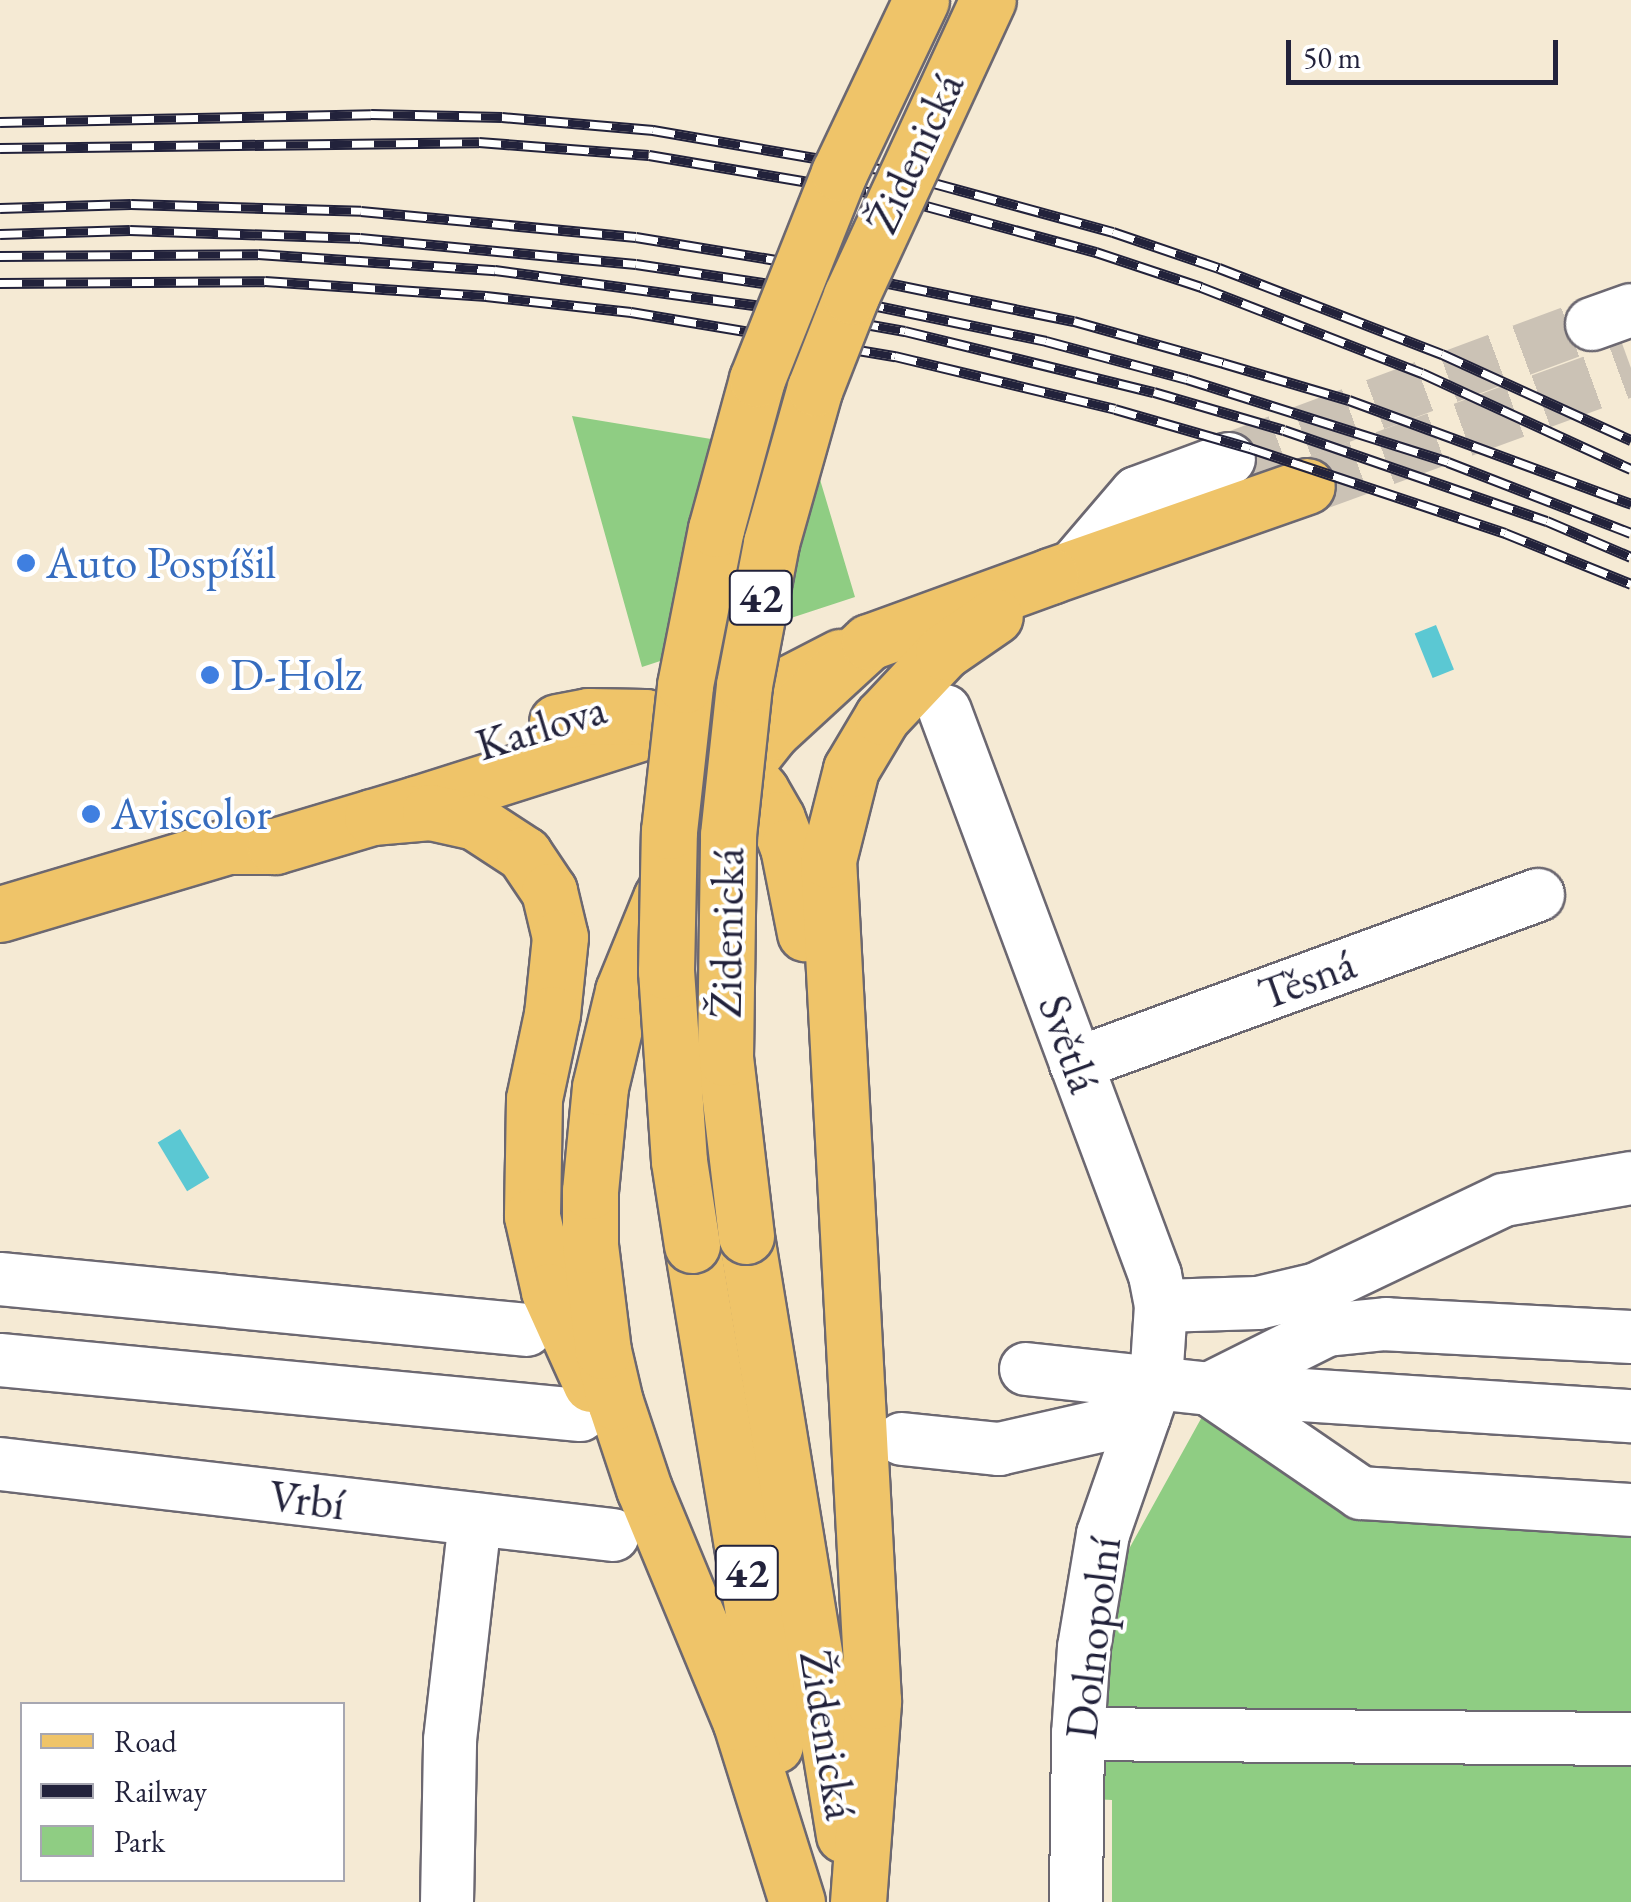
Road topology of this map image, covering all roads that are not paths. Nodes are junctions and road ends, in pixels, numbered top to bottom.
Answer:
1 (922, 0) edge
2 (988, 0) edge
3 (1229, 459) tunnel mouth
4 (1308, 486) tunnel mouth
5 (1061, 572) junction
6 (869, 642) junction
7 (945, 711) dead end
8 (558, 722) junction
9 (672, 723) junction
10 (742, 765) junction
11 (372, 817) junction
12 (228, 846) junction
13 (1538, 894) dead end
14 (0, 914) edge
15 (1076, 1064) junction
16 (839, 1108) junction
17 (1631, 1178) edge
18 (0, 1279) edge
19 (1162, 1306) junction
20 (527, 1330) dead end
21 (1631, 1337) edge
22 (0, 1360) edge
23 (1026, 1370) dead end
24 (1209, 1390) junction
25 (1150, 1400) junction
26 (580, 1415) dead end
27 (1631, 1416) edge
28 (902, 1439) dead end
29 (0, 1464) edge
30 (644, 1490) junction
31 (1631, 1510) edge
32 (476, 1519) junction
33 (613, 1536) dead end
34 (1078, 1734) junction
35 (1631, 1738) edge
36 (446, 1902) edge
37 (798, 1902) edge
38 (857, 1902) edge
39 (1076, 1902) edge

1 - 37 main road, Židenická / 42, bridge
2 - 38 main road, Židenická / 42, bridge
3 - 5 street
4 - 5 main road, Karlova / 42
5 - 6 main road, Karlova / 42
5 - 16 main road, 42
6 - 8 main road, Karlova
6 - 9 main road, Karlova
6 - 10 main road, 42
7 - 15 street, Světlá
8 - 9 main road
8 - 12 main road, Karlova
9 - 10 main road
9 - 11 main road, Karlova
10 - 16 main road
10 - 30 main road, 42
11 - 12 main road, Karlova
11 - 30 main road
12 - 14 main road, Karlova
13 - 15 street, Těsná
15 - 19 street, Světlá
16 - 38 main road, 42
17 - 19 street
18 - 20 street
19 - 25 street, Světlá
21 - 24 street
22 - 26 street
23 - 25 street
24 - 25 street
24 - 27 street
24 - 31 street
25 - 28 street
25 - 34 street, Dolnopolní
29 - 32 street, Vrbí
30 - 37 main road, 42
32 - 33 street, Vrbí
32 - 36 street
34 - 35 street
34 - 39 street, Dolnopolní

